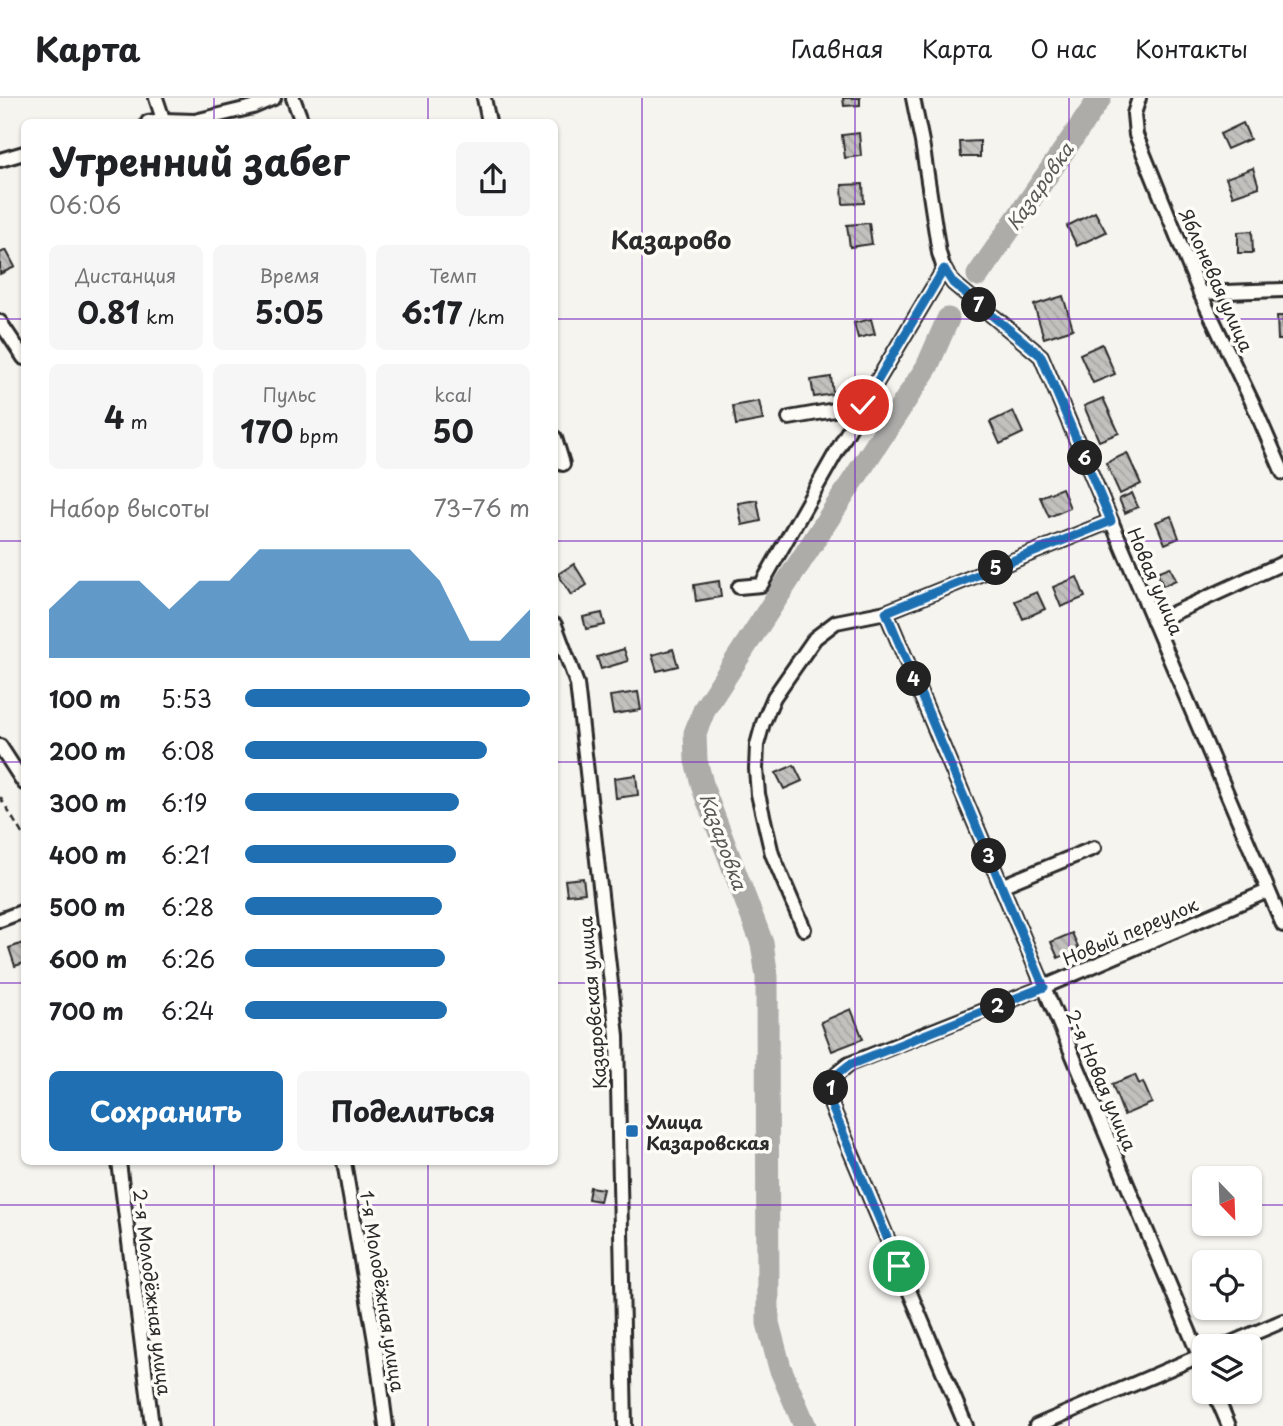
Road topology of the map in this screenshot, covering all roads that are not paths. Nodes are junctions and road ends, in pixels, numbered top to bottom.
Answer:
1 (156, 98) edge
2 (274, 98) edge
3 (293, 98) edge
4 (484, 98) edge
5 (913, 98) edge
6 (1139, 98) edge
7 (163, 119) edge
8 (203, 119) edge
9 (301, 119) edge
10 (488, 119) edge
11 (21, 154) edge
12 (0, 160) edge
13 (944, 269) junction
14 (1283, 290) edge
15 (1200, 293) junction
16 (0, 322) edge
17 (21, 354) edge
18 (863, 405) junction
19 (789, 418) dead end
20 (558, 448) edge
21 (563, 464) dead end
22 (1283, 473) edge
23 (1111, 521) junction
24 (1283, 563) edge
25 (739, 587) dead end
26 (886, 612) junction
27 (1154, 622) junction
28 (558, 633) edge
29 (0, 746) edge
30 (21, 778) edge
31 (1094, 848) dead end
32 (1001, 887) junction
33 (1268, 891) junction
34 (21, 912) edge
35 (0, 920) edge
36 (1283, 925) edge
37 (804, 929) dead end
38 (1044, 987) junction
39 (120, 1165) edge
40 (345, 1165) edge
41 (1283, 1321) edge
42 (1192, 1334) edge
43 (1252, 1334) edge
44 (1192, 1363) edge
45 (1220, 1404) edge
46 (152, 1426) edge
47 (386, 1426) edge
48 (625, 1426) edge
49 (966, 1426) edge
50 (1035, 1426) edge
51 (1229, 1426) edge

1 - 7 street
2 - 8 street
3 - 9 street
4 - 10 street
5 - 13 street, Новая улица
6 - 15 street, Яблоневая улица
11 - 12 street
13 - 18 street
13 - 23 street, Новая улица
14 - 15 street
15 - 22 street, Яблоневая улица
16 - 17 street
18 - 19 street
18 - 25 street
20 - 21 street
23 - 26 street
23 - 27 street, Новая улица
24 - 27 street
26 - 32 street, 2-я Новая улица
26 - 37 street
27 - 33 street, Новая улица
28 - 48 street, Казаровская улица
29 - 30 street
31 - 32 street
32 - 38 street, 2-я Новая улица
33 - 36 street, Новая улица
33 - 38 street, Новый переулок
34 - 35 street
38 - 42 street, 2-я Новая улица
38 - 49 street, Новый переулок
39 - 46 street, 2-я Молодёжная улица
40 - 47 street, 1-я Молодёжная улица
41 - 43 street
44 - 50 street
45 - 51 street

